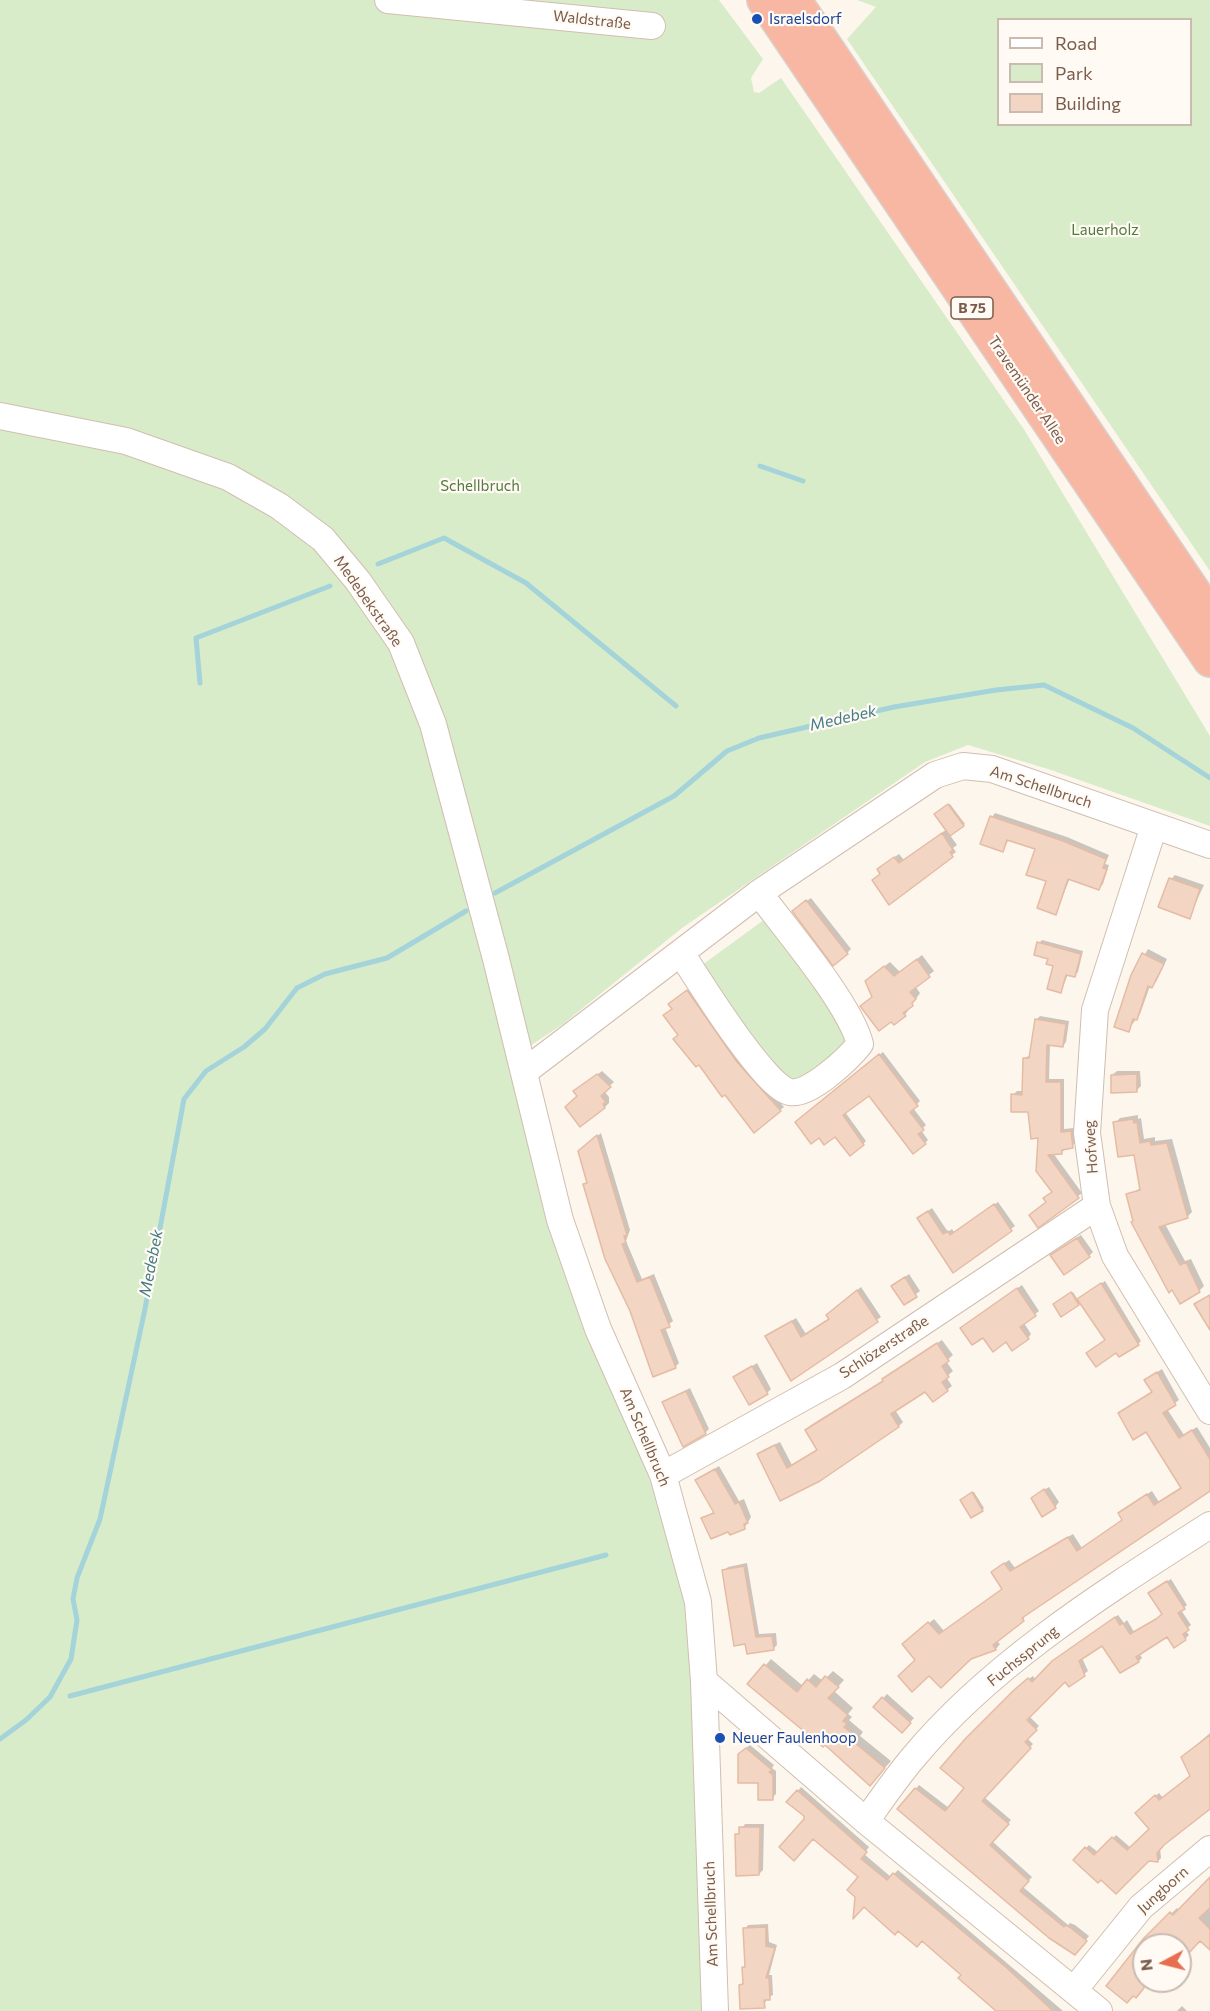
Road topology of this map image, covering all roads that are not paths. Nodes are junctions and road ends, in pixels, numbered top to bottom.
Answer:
1 (388, 0) edge
2 (765, 0) edge
3 (794, 0) edge
4 (652, 26) dead end
5 (0, 416) edge
6 (1195, 616) edge
7 (1210, 660) edge
8 (1210, 673) edge
9 (1154, 826) junction
10 (1210, 845) edge
11 (759, 893) junction
12 (681, 953) junction
13 (524, 1072) junction
14 (1097, 1206) junction
15 (1210, 1411) edge
16 (663, 1475) junction
17 (1210, 1525) edge
18 (704, 1681) junction
19 (866, 1821) junction
20 (1210, 1849) edge
21 (1074, 1990) junction
22 (715, 2011) edge
23 (1098, 2011) edge

1 - 4 street, Waldstraße
2 - 6 highway, Travemünder Allee / B 75
3 - 6 highway, Travemünder Allee / B 75
5 - 13 street, Medebekstraße
6 - 7 highway, Travemünder Allee / B 75
6 - 8 highway
9 - 10 street, Am Schellbruch
9 - 11 street, Am Schellbruch
9 - 14 street, Hofweg
11 - 12 street, Am Schellbruch
11 - 12 street
12 - 13 street, Am Schellbruch
13 - 16 street, Am Schellbruch
14 - 15 street, Hofweg
14 - 16 street, Schlözerstraße
16 - 18 street, Am Schellbruch
17 - 19 street, Fuchssprung
18 - 19 street
18 - 22 street, Am Schellbruch
19 - 21 street
20 - 21 street, Jungborn
21 - 23 street

